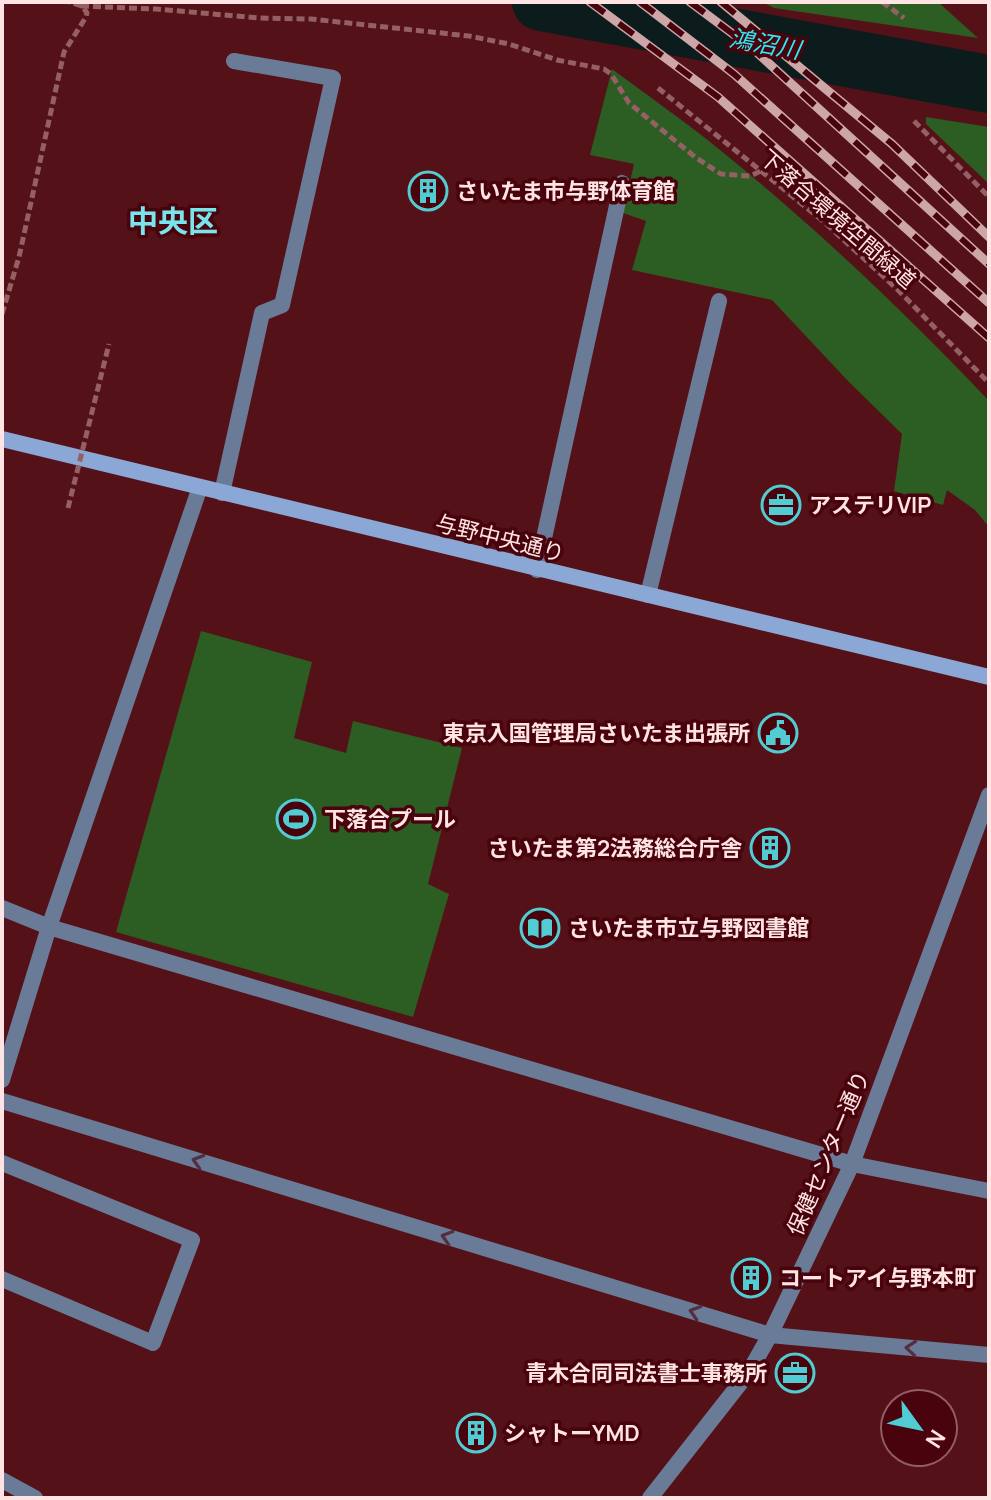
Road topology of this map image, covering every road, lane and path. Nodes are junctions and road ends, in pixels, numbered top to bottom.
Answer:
1 (69, 2) edge
2 (882, 2) edge
3 (81, 6) junction
4 (904, 18) dead end
5 (234, 61) dead end
6 (658, 88) dead end
7 (914, 121) dead end
8 (761, 171) junction
9 (622, 183) dead end
10 (989, 197) edge
11 (719, 301) dead end
12 (2, 313) edge
13 (109, 344) dead end
14 (989, 383) edge
15 (2, 439) edge
16 (200, 487) junction
17 (222, 493) junction
18 (68, 508) dead end
19 (537, 570) junction
20 (648, 595) junction
21 (989, 677) edge
22 (989, 795) edge
23 (2, 908) edge
24 (49, 927) junction
25 (2, 1080) edge
26 (2, 1101) edge
27 (2, 1163) edge
28 (852, 1164) junction
29 (989, 1191) edge
30 (2, 1279) edge
31 (770, 1335) junction
32 (989, 1355) edge
33 (2, 1480) edge
34 (659, 1495) edge
35 (35, 1498) edge

1 - 3 path
2 - 4 path
3 - 8 path
3 - 12 path
5 - 17 street
6 - 8 path, 下落合環境空間緑道
7 - 10 path
8 - 14 path, 下落合環境空間緑道
9 - 19 street
11 - 20 street
13 - 18 path, bridge
15 - 16 street, 与野中央通り
16 - 17 street, 与野中央通り
16 - 24 street
17 - 19 street, 与野中央通り
19 - 20 street, 与野中央通り
20 - 21 street, 与野中央通り
22 - 28 street, 保健センター通り
23 - 24 street
24 - 25 street
24 - 28 street
31 -> 26 street
27 - 30 street
28 - 29 street
28 - 31 street, 保健センター通り
32 -> 31 street
31 - 34 street, 保健センター通り
33 - 35 street

